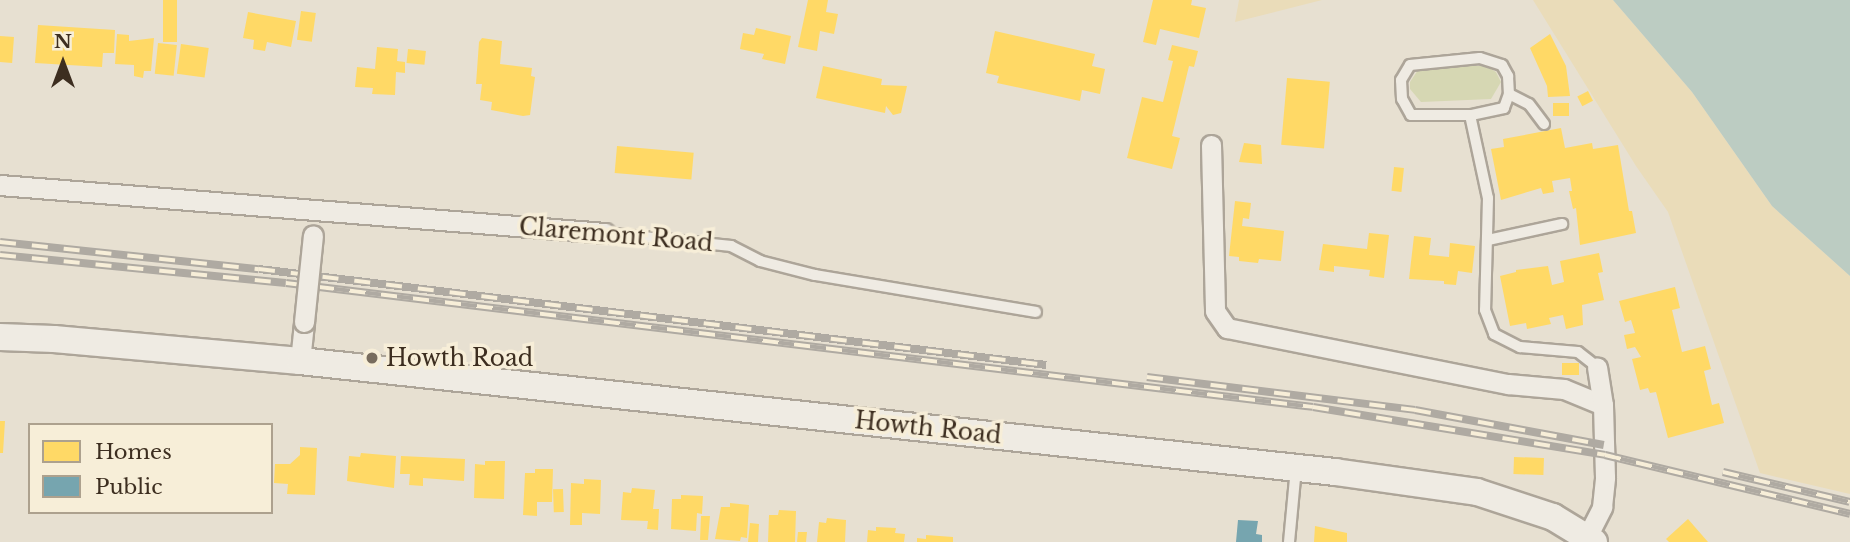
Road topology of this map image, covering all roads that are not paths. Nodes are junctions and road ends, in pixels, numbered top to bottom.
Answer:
1 (1509, 94) junction
2 (1470, 115) junction
3 (1544, 124) dead end
4 (1211, 145) dead end
5 (0, 185) edge
6 (314, 211) junction
7 (1562, 224) dead end
8 (605, 233) joint
9 (1488, 240) junction
10 (1036, 312) dead end
11 (0, 337) edge
12 (300, 361) junction
13 (1597, 367) joint
14 (1602, 405) junction
15 (1296, 467) junction
16 (1591, 539) edge
17 (1289, 542) edge

1 - 2 lane
1 - 2 lane
1 - 3 lane
2 - 9 lane
4 - 14 street
5 - 6 street, Claremont Road
6 - 8 street, Claremont Road
6 - 12 street, bridge
7 - 9 lane
8 - 10 lane, Claremont Road
9 - 13 lane
11 - 12 main road, Howth Road
12 - 15 main road, Howth Road
13 - 14 street
14 - 16 street
15 - 16 main road, Howth Road
15 - 17 lane

